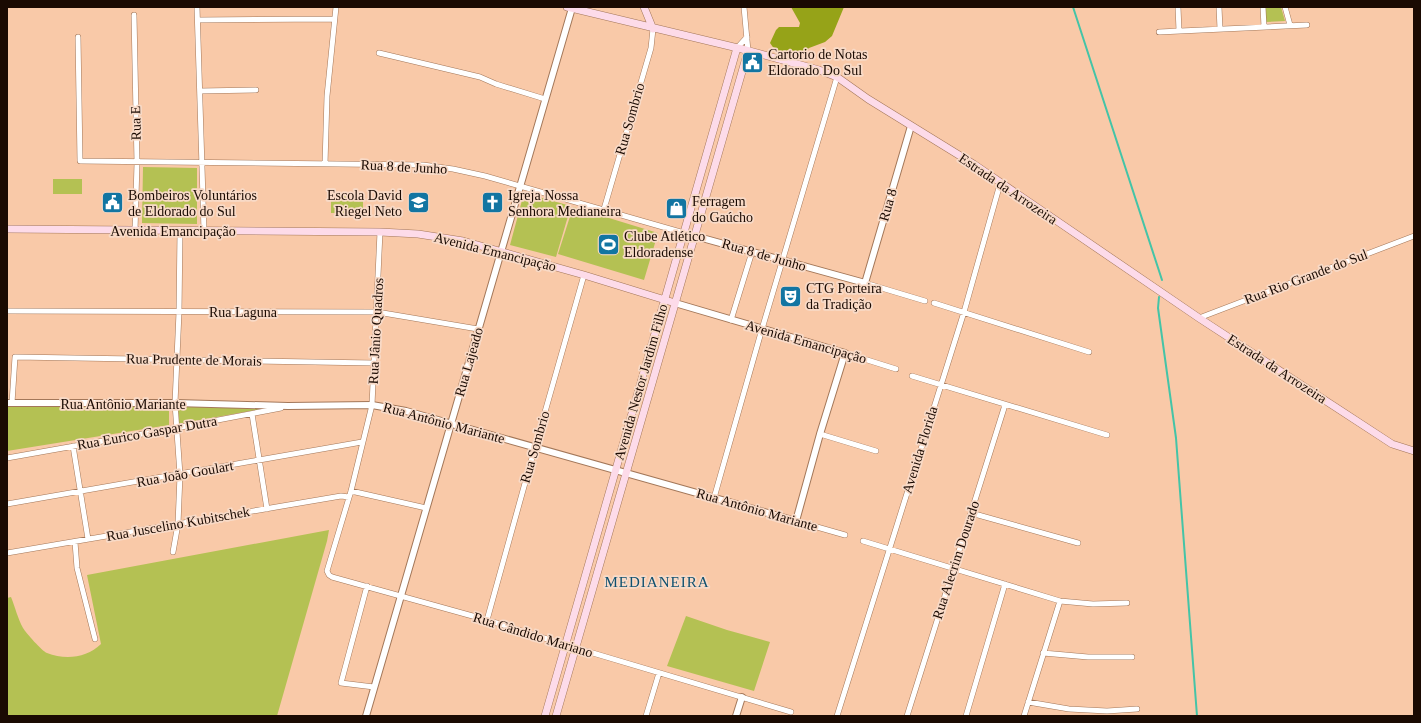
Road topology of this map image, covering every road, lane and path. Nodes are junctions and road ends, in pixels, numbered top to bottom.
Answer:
1 (197, 7) edge
2 (336, 7) edge
3 (644, 7) edge
4 (744, 7) edge
5 (1178, 7) edge
6 (1219, 7) edge
7 (1263, 7) edge
8 (1285, 7) edge
9 (569, 8) edge
10 (134, 15) dead end
11 (335, 19) junction
12 (198, 20) junction
13 (1308, 24) dead end
14 (1290, 26) junction
15 (1264, 27) junction
16 (653, 28) junction
17 (1220, 29) junction
18 (1179, 31) junction
19 (1159, 32) dead end
20 (78, 37) dead end
21 (747, 37) junction
22 (737, 48) junction
23 (748, 50) junction
24 (380, 53) dead end
25 (837, 78) junction
26 (200, 90) junction
27 (256, 90) dead end
28 (545, 99) junction
29 (911, 126) junction
30 (137, 163) junction
31 (202, 163) junction
32 (325, 164) junction
33 (1000, 184) junction
34 (520, 186) junction
35 (604, 209) junction
36 (7, 229) edge
37 (135, 231) junction
38 (180, 231) junction
39 (204, 231) junction
40 (380, 232) junction
41 (684, 233) junction
42 (694, 236) junction
43 (1414, 236) edge
44 (501, 252) junction
45 (752, 252) junction
46 (783, 260) junction
47 (584, 275) junction
48 (865, 284) junction
49 (664, 300) junction
50 (925, 301) dead end
51 (675, 303) junction
52 (934, 303) dead end
53 (7, 311) edge
54 (179, 312) junction
55 (377, 312) junction
56 (964, 312) junction
57 (1199, 318) junction
58 (731, 320) junction
59 (478, 329) junction
60 (762, 329) junction
61 (1089, 352) dead end
62 (845, 353) junction
63 (177, 360) junction
64 (374, 363) junction
65 (896, 369) dead end
66 (912, 376) dead end
67 (940, 385) junction
68 (638, 393) junction
69 (648, 396) junction
70 (10, 403) edge
71 (175, 403) junction
72 (372, 405) junction
73 (1005, 405) junction
74 (288, 406) junction
75 (252, 414) junction
76 (451, 423) junction
77 (176, 428) junction
78 (820, 434) junction
79 (1107, 435) dead end
80 (362, 442) junction
81 (73, 446) junction
82 (535, 447) junction
83 (876, 451) dead end
84 (1414, 451) edge
85 (7, 458) edge
86 (260, 461) junction
87 (615, 470) junction
88 (626, 473) junction
89 (180, 475) junction
90 (351, 491) junction
91 (80, 492) junction
92 (349, 497) junction
93 (714, 498) junction
94 (7, 504) edge
95 (426, 508) junction
96 (267, 509) junction
97 (971, 513) junction
98 (796, 521) junction
99 (342, 522) joint
100 (178, 524) junction
101 (845, 535) dead end
102 (88, 539) junction
103 (863, 541) dead end
104 (75, 542) junction
105 (1078, 543) dead end
106 (890, 549) junction
107 (173, 552) dead end
108 (7, 553) edge
109 (954, 568) junction
110 (1005, 584) junction
111 (367, 586) junction
112 (401, 596) junction
113 (1060, 601) junction
114 (1127, 603) dead end
115 (487, 620) junction
116 (95, 639) dead end
117 (565, 645) junction
118 (576, 648) junction
119 (1043, 653) junction
120 (1132, 656) dead end
121 (659, 673) junction
122 (374, 687) junction
123 (742, 697) junction
124 (1028, 702) junction
125 (1137, 709) dead end
126 (791, 712) dead end
127 (366, 716) edge
128 (545, 716) edge
129 (556, 716) edge
130 (646, 716) edge
131 (736, 716) edge
132 (837, 716) edge
133 (907, 716) edge
134 (966, 716) edge
135 (1024, 716) edge

1 - 12 street
2 - 11 street
3 - 16 main road
4 - 21 street
5 - 18 street
6 - 17 street
7 - 15 street
8 - 14 street
9 - 16 main road, Estrada da Arrozeira
9 - 28 street, Rua Lajeado
10 - 30 street, Rua E
11 - 12 street
11 - 32 street
12 - 26 street
13 - 14 street
14 - 15 street
15 - 17 street
16 - 22 main road, Estrada da Arrozeira
16 - 35 street, Rua Sombrio
17 - 18 street
18 - 19 street
20 - 30 street, Rua 8 de Junho
21 - 22 street
21 - 23 street
22 - 23 main road, Estrada da Arrozeira
22 - 41 main road, Avenida Nestor Jardim Filho
23 - 25 main road, Estrada da Arrozeira
23 - 42 main road, Avenida Nestor Jardim Filho
24 - 28 street
25 - 29 main road, Estrada da Arrozeira
25 - 46 street
26 - 27 street
26 - 31 street
28 - 34 street, Rua Lajeado
29 - 33 main road, Estrada da Arrozeira
29 - 48 street, Rua 8
30 - 31 street, Rua 8 de Junho
30 - 37 street, Rua E
31 - 32 street, Rua 8 de Junho
31 - 39 street
32 - 34 street, Rua 8 de Junho
33 - 56 street, Avenida Florida
33 - 57 main road, Estrada da Arrozeira
34 - 35 street, Rua 8 de Junho
34 - 44 street, Rua Lajeado
35 - 41 street, Rua 8 de Junho
36 - 37 main road, Avenida Emancipação
37 - 38 main road, Avenida Emancipação
38 - 39 main road, Avenida Emancipação
38 - 54 street
39 - 40 main road, Avenida Emancipação
40 - 44 main road, Avenida Emancipação
40 - 55 street, Rua Jânio Quadros
41 - 42 street, Rua 8 de Junho
41 - 49 main road, Avenida Nestor Jardim Filho
42 - 45 street, Rua 8 de Junho
42 - 51 main road, Avenida Nestor Jardim Filho
43 - 57 street, Rua Rio Grande do Sul
44 - 47 main road, Avenida Emancipação
44 - 59 street, Rua Lajeado
45 - 46 street, Rua 8 de Junho
45 - 58 street
46 - 48 street, Rua 8 de Junho
46 - 60 street
47 - 49 main road, Avenida Emancipação
47 - 82 street, Rua Sombrio
48 - 50 street, Rua 8 de Junho
49 - 51 main road, Avenida Emancipação
49 - 68 main road, Avenida Nestor Jardim Filho
51 - 58 street, Avenida Emancipação
51 - 69 main road, Avenida Nestor Jardim Filho
52 - 56 street
53 - 54 street, Rua Laguna
54 - 55 street, Rua Laguna
54 - 63 street
55 - 59 street, Rua Laguna
55 - 64 street, Rua Jânio Quadros
56 - 61 street
56 - 67 street, Avenida Florida
57 - 84 main road, Estrada da Arrozeira
58 - 60 street, Avenida Emancipação
59 - 76 street, Rua Lajeado
60 - 62 street, Avenida Emancipação
60 - 93 street
62 - 65 street, Avenida Emancipação
62 - 78 street
63 - 64 street, Rua Prudente de Morais
63 - 70 street, Rua Prudente de Morais
63 - 71 street
64 - 72 street, Rua Jânio Quadros
66 - 67 street
67 - 73 street
67 - 106 street, Avenida Florida
68 - 69 main road
68 - 87 main road, Avenida Nestor Jardim Filho
69 - 88 main road, Avenida Nestor Jardim Filho
70 - 71 street, Rua Antônio Mariante
71 - 74 street, Rua Antônio Mariante
71 - 77 street
72 - 74 street, Rua Antônio Mariante
72 - 76 street, Rua Antônio Mariante
72 - 80 street, Rua Jânio Quadros
73 - 79 street
73 - 97 street, Rua Alecrim Dourado
74 - 75 street, Rua Eurico Gaspar Dutra
75 - 77 street, Rua Eurico Gaspar Dutra
75 - 86 street
76 - 82 street, Rua Antônio Mariante
76 - 95 street, Rua Lajeado
77 - 81 street, Rua Eurico Gaspar Dutra
77 - 89 street
78 - 83 street
78 - 98 street
80 - 86 street, Rua João Goulart
80 - 90 street, Rua Jânio Quadros
81 - 85 street, Rua Eurico Gaspar Dutra
81 - 91 street
82 - 87 street, Rua Antônio Mariante
82 - 115 street, Rua Sombrio
86 - 89 street, Rua João Goulart
86 - 96 street
87 - 88 street, Rua Antônio Mariante
87 - 117 main road, Avenida Nestor Jardim Filho
88 - 93 street, Rua Antônio Mariante
88 - 118 main road, Avenida Nestor Jardim Filho
89 - 91 street, Rua João Goulart
89 - 100 street
90 - 92 street, Rua Jânio Quadros
90 - 95 street
91 - 94 street, Rua João Goulart
91 - 102 street
92 - 96 street, Rua Juscelino Kubitschek
92 - 99 street, Rua Jânio Quadros
93 - 98 street, Rua Antônio Mariante
95 - 112 street, Rua Lajeado
96 - 100 street, Rua Juscelino Kubitschek
97 - 105 street
97 - 109 street, Rua Alecrim Dourado
98 - 101 street, Rua Antônio Mariante
99 - 111 street, Rua Cândido Mariano
100 - 102 street, Rua Juscelino Kubitschek
100 - 107 street
102 - 104 street, Rua Juscelino Kubitschek
103 - 106 street
104 - 108 street, Rua Juscelino Kubitschek
104 - 116 street
106 - 109 street
106 - 132 street, Avenida Florida
109 - 110 street
109 - 133 street, Rua Alecrim Dourado
110 - 113 street
110 - 134 street
111 - 112 street, Rua Cândido Mariano
111 - 122 street
112 - 115 street, Rua Cândido Mariano
112 - 122 street, Rua Lajeado
113 - 114 street
113 - 119 street
115 - 117 street, Rua Cândido Mariano
117 - 118 street, Rua Cândido Mariano
117 - 128 main road, Avenida Nestor Jardim Filho
118 - 121 street, Rua Cândido Mariano
118 - 129 main road, Avenida Nestor Jardim Filho
119 - 120 street
119 - 124 street
121 - 123 street, Rua Cândido Mariano
121 - 130 street
122 - 127 street, Rua Lajeado
123 - 126 street, Rua Cândido Mariano
123 - 131 street
124 - 125 street
124 - 135 street

